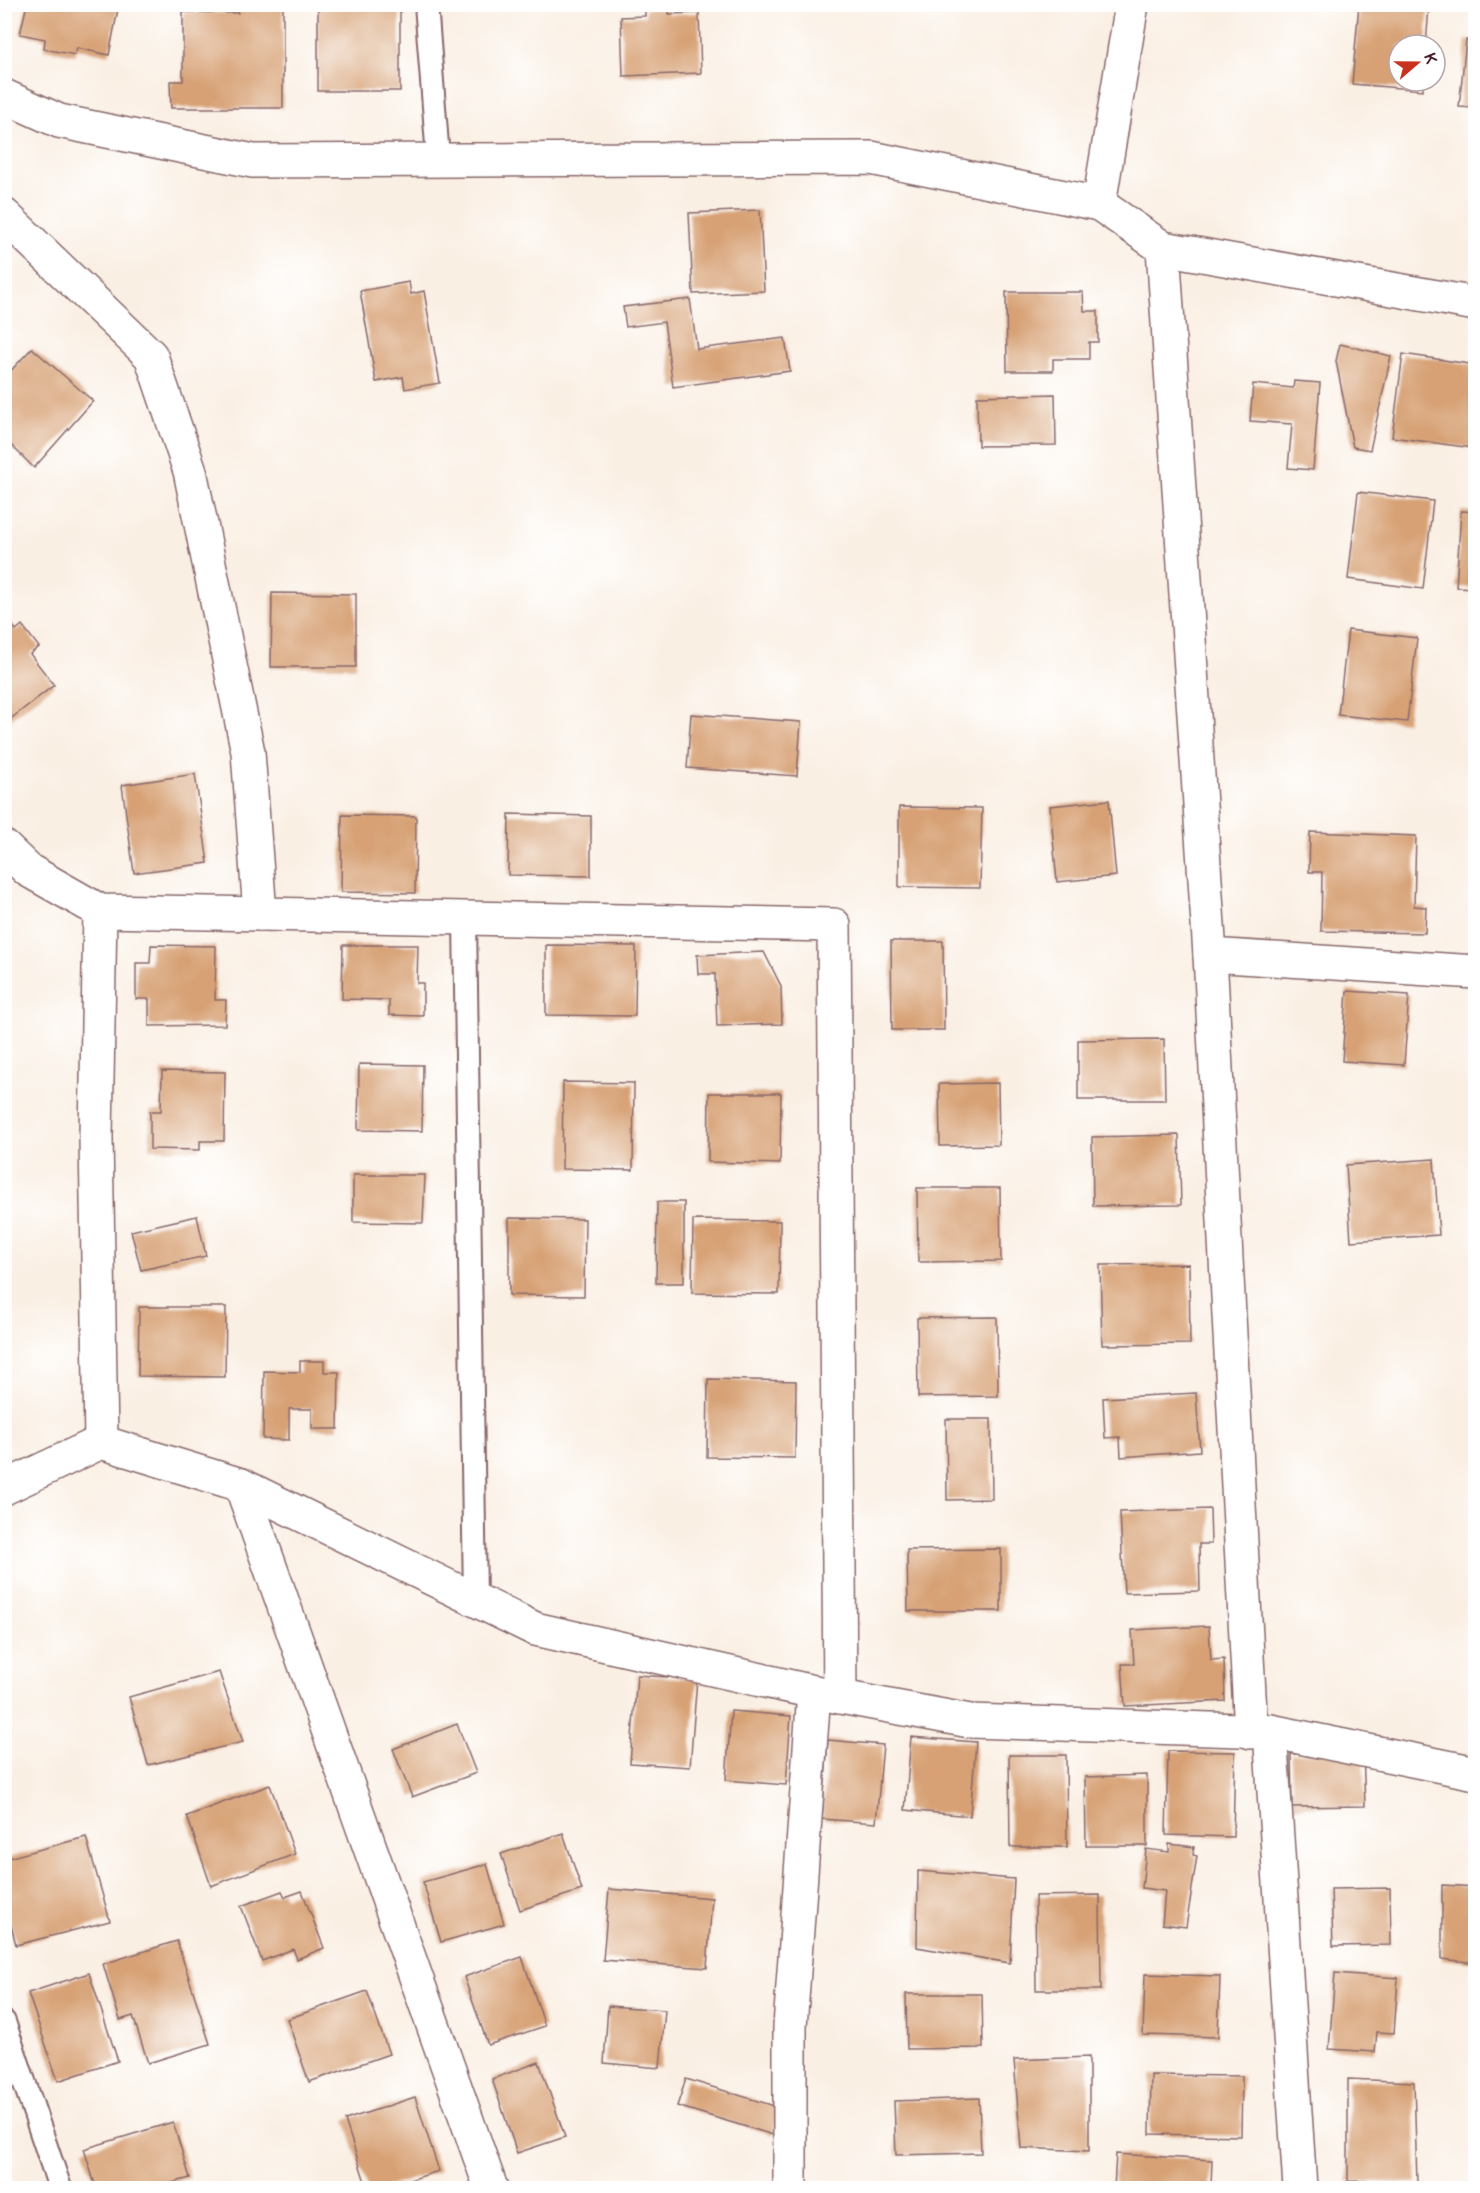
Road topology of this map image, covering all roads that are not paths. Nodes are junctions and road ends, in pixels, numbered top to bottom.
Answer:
1 (426, 4) edge
2 (1132, 4) edge
3 (4, 96) edge
4 (438, 158) junction
5 (1099, 204) junction
6 (4, 215) edge
7 (1163, 248) junction
8 (1476, 304) edge
9 (4, 847) edge
10 (100, 911) junction
11 (260, 914) junction
12 (465, 919) junction
13 (1210, 955) junction
14 (1476, 972) edge
15 (101, 1442) junction
16 (241, 1485) junction
17 (4, 1488) edge
18 (475, 1599) junction
19 (827, 1695) junction
20 (1260, 1731) junction
21 (1476, 1773) edge
22 (4, 2022) edge
23 (60, 2188) edge
24 (491, 2188) edge
25 (790, 2188) edge
26 (1300, 2188) edge

1 - 4 lane
2 - 5 street
3 - 4 street
4 - 5 street
5 - 7 street
6 - 11 street
7 - 8 street
7 - 13 street
9 - 10 street
10 - 11 street
10 - 15 street
11 - 12 street
12 - 18 lane
12 - 19 street
13 - 14 street
13 - 20 street
15 - 16 street
15 - 17 street
16 - 18 street
16 - 24 street
18 - 19 street
19 - 20 street
19 - 25 street
20 - 21 street
20 - 26 street
22 - 23 lane

